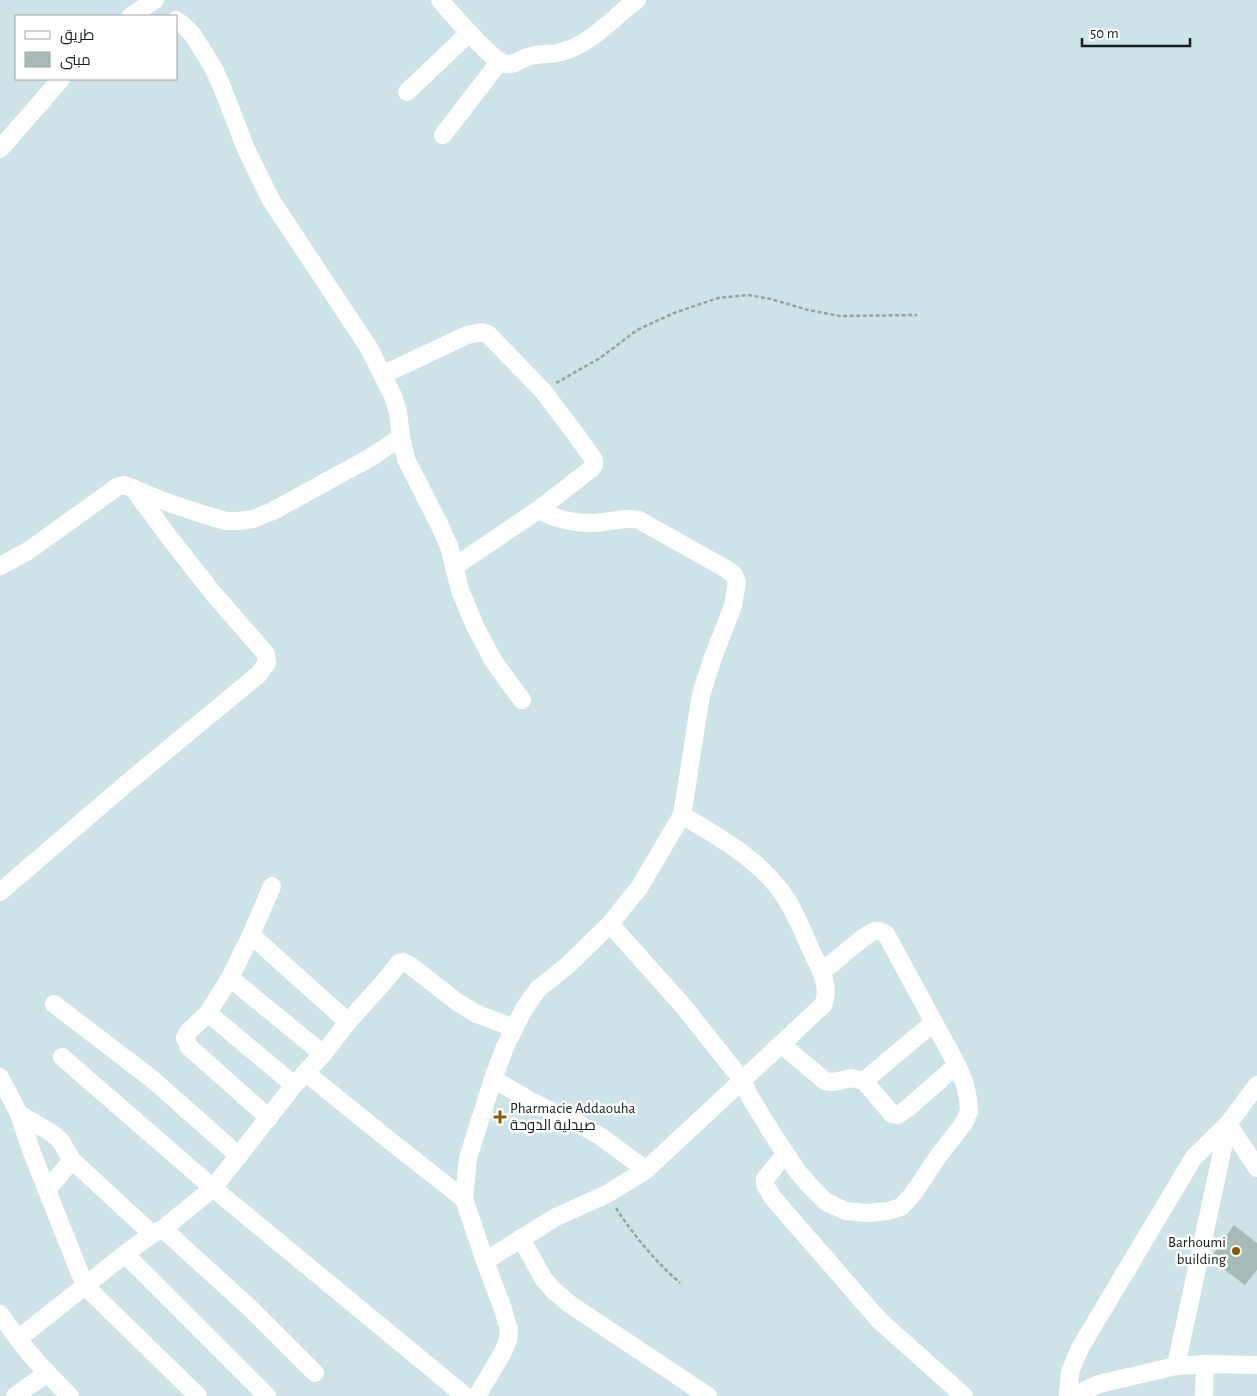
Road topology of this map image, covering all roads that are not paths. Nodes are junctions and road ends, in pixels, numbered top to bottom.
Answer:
1 (440, 0) edge
2 (637, 0) edge
3 (153, 1) edge
4 (132, 15) edge
5 (170, 15) edge
6 (178, 21) edge
7 (468, 33) junction
8 (500, 61) junction
9 (60, 80) edge
10 (407, 92) dead end
11 (443, 136) dead end
12 (0, 150) edge
13 (382, 373) junction
14 (401, 437) junction
15 (133, 488) junction
16 (538, 510) junction
17 (0, 566) edge
18 (454, 567) junction
19 (522, 700) dead end
20 (682, 815) junction
21 (272, 886) dead end
22 (0, 892) edge
23 (610, 924) junction
24 (251, 935) junction
25 (822, 972) junction
26 (230, 978) junction
27 (54, 1004) dead end
28 (208, 1012) junction
29 (348, 1022) junction
30 (934, 1022) junction
31 (514, 1028) junction
32 (782, 1044) junction
33 (323, 1054) junction
34 (62, 1057) dead end
35 (957, 1065) junction
36 (0, 1077) edge
37 (300, 1079) junction
38 (493, 1079) junction
39 (742, 1080) junction
40 (864, 1081) junction
41 (1257, 1085) edge
42 (18, 1114) junction
43 (269, 1118) junction
44 (1228, 1124) junction
45 (785, 1154) junction
46 (239, 1156) junction
47 (72, 1160) junction
48 (1257, 1168) edge
49 (646, 1170) junction
50 (213, 1188) junction
51 (48, 1189) junction
52 (464, 1199) junction
53 (157, 1232) junction
54 (521, 1238) junction
55 (125, 1254) junction
56 (485, 1261) junction
57 (86, 1286) junction
58 (0, 1314) edge
59 (18, 1339) junction
60 (1205, 1364) junction
61 (1257, 1365) edge
62 (1176, 1366) junction
63 (47, 1373) junction
64 (315, 1373) dead end
65 (16, 1396) edge
66 (70, 1396) edge
67 (198, 1396) edge
68 (267, 1396) edge
69 (465, 1396) edge
70 (477, 1396) edge
71 (708, 1396) edge
72 (964, 1396) edge
73 (1068, 1396) edge
74 (1073, 1396) edge
75 (1204, 1396) edge

1 - 7 street
2 - 8 street
3 - 4 street
3 - 5 street
6 - 13 street
7 - 8 street
7 - 10 street
8 - 11 street
9 - 12 street
13 - 14 street
13 - 16 street
14 - 15 street
14 - 18 street
15 - 17 street
15 - 22 street
16 - 18 street
16 - 20 street
18 - 19 street
20 - 23 street
20 - 25 street
21 - 24 street
23 - 31 street
23 - 39 street
24 - 26 street
24 - 29 street
25 - 30 street
25 - 32 street
26 - 28 street
26 - 33 street
27 - 46 street
28 - 37 street
28 - 43 street
29 - 31 street
29 - 33 street
30 - 35 street
30 - 40 street
31 - 38 street
32 - 39 street
32 - 40 street
33 - 37 street
34 - 50 street
35 - 40 street
35 - 45 street
36 - 42 street
37 - 43 street
37 - 52 street
38 - 49 street
38 - 52 street
39 - 45 street
39 - 49 street
41 - 44 street
42 - 47 street
42 - 51 street
43 - 46 street
44 - 48 street
44 - 62 street
44 - 73 street
45 - 72 street
46 - 50 street
47 - 51 street
47 - 53 street
49 - 54 street
50 - 53 street
50 - 69 street
51 - 57 street
52 - 56 street
53 - 55 street
53 - 64 street
54 - 56 street
54 - 71 street
55 - 57 street
55 - 68 street
56 - 70 street
57 - 59 street
57 - 67 street
58 - 59 street
59 - 63 street
60 - 61 street
60 - 62 street
60 - 75 street
62 - 74 street
63 - 65 street
63 - 66 street

